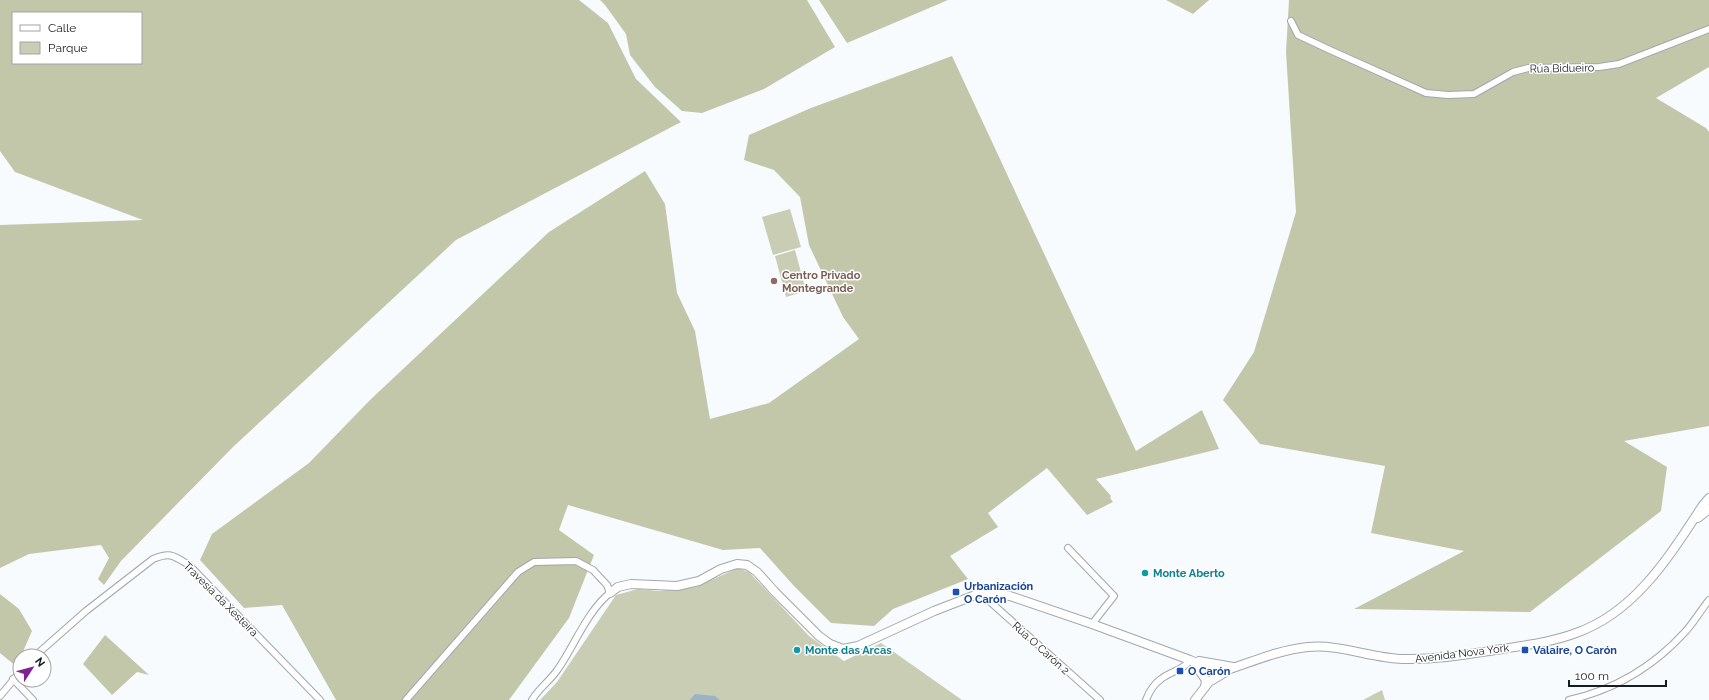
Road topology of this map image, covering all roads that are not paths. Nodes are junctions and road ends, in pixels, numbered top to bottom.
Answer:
1 (1291, 21) dead end
2 (1709, 29) edge
3 (1709, 498) edge
4 (1709, 508) edge
5 (1690, 525) junction
6 (1068, 548) dead end
7 (610, 593) junction
8 (985, 593) junction
9 (1709, 600) edge
10 (1092, 624) junction
11 (44, 648) edge
12 (1190, 660) junction
13 (1210, 663) junction
14 (1238, 667) junction
15 (1218, 675) junction
16 (12, 680) edge
17 (1205, 687) junction
18 (22, 688) edge
19 (0, 696) edge
20 (33, 700) edge
21 (320, 700) edge
22 (406, 700) edge
23 (532, 700) edge
24 (1100, 700) edge
25 (1146, 700) edge
26 (1195, 700) edge
27 (1569, 700) edge

1 - 2 street, Rúa Bidueiro
3 - 5 street, Avenida Nova York
4 - 5 street, Avenida Nova York
5 - 14 street, Avenida Nova York
6 - 10 street
7 - 8 street, Avenida Nova York
7 - 22 street
7 - 23 street
8 - 10 street, Avenida Nova York
8 - 24 street, Rúa O Carón 2
9 - 27 street
10 - 12 street, Avenida Nova York
11 - 21 street, Travesía da Xesteira
12 - 13 street, Avenida Nova York
12 - 15 street, Avenida Nova York
12 - 17 street
12 - 25 street
13 - 14 street, Avenida Nova York
13 - 15 street
14 - 15 street
15 - 17 street
16 - 19 street
17 - 26 street
18 - 20 street

